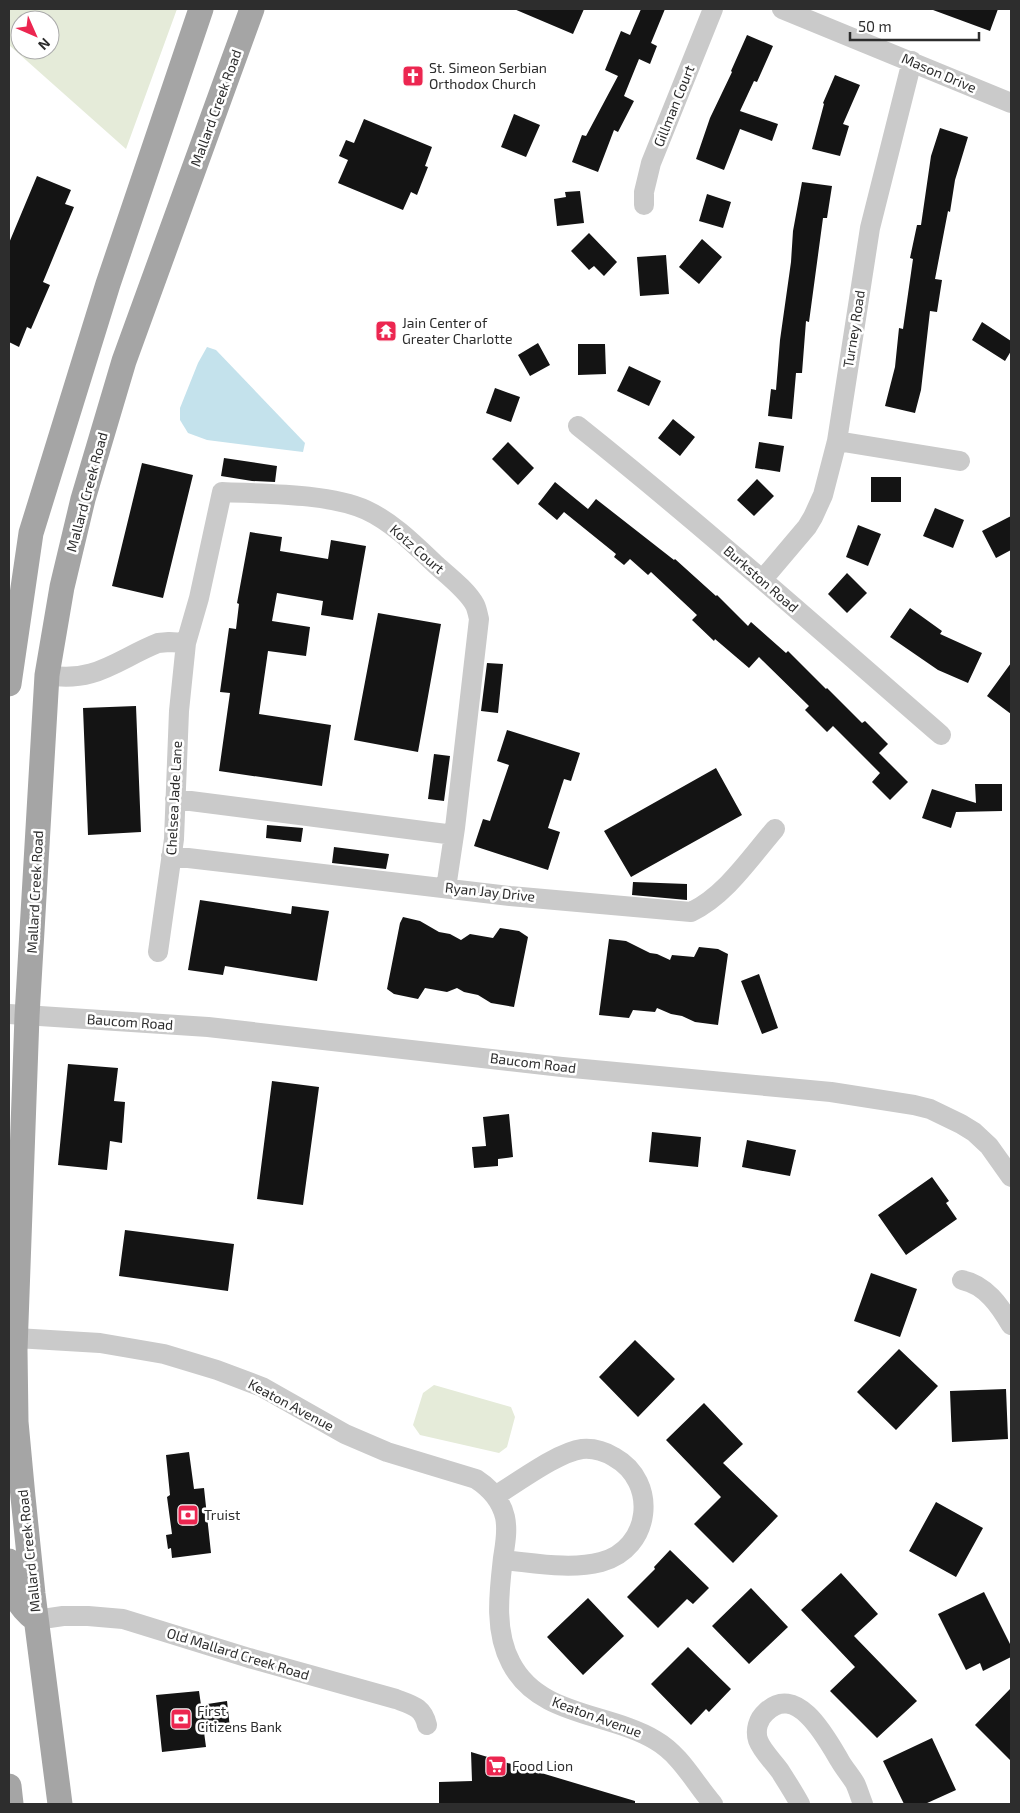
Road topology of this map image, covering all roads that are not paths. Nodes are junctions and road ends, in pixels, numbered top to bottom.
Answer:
1 (201, 9) edge
2 (252, 9) edge
3 (713, 9) edge
4 (782, 9) edge
5 (912, 62) junction
6 (1011, 103) edge
7 (644, 205) dead end
8 (578, 426) dead end
9 (837, 441) junction
10 (960, 461) dead end
11 (762, 579) junction
12 (186, 643) junction
13 (47, 675) junction
14 (9, 684) edge
15 (941, 735) dead end
16 (175, 799) junction
17 (775, 829) dead end
18 (454, 835) junction
19 (171, 856) junction
20 (446, 888) junction
21 (158, 952) dead end
22 (18, 1015) edge
23 (1009, 1170) edge
24 (962, 1280) dead end
25 (1011, 1325) edge
26 (16, 1338) junction
27 (495, 1496) junction
28 (503, 1560) junction
29 (9, 1561) edge
30 (36, 1620) junction
31 (427, 1725) dead end
32 (9, 1786) edge
33 (12, 1804) edge
34 (60, 1804) edge
35 (713, 1804) edge
36 (800, 1804) edge
37 (863, 1804) edge

1 - 14 main road
2 - 13 main road, Mallard Creek Road
3 - 7 street, Gillman Court
4 - 5 street, Mason Drive
5 - 6 street, Mason Drive
5 - 9 street, Turney Road
8 - 11 street, Burkston Road
9 - 10 street
9 - 11 street, Turney Road
11 - 15 street, Burkston Road
12 - 13 street
12 - 16 street, Chelsea Jade Lane
12 - 18 street, Kotz Court
13 - 22 main road, Mallard Creek Road
16 - 18 street
16 - 19 street, Chelsea Jade Lane
17 - 20 street, Ryan Jay Drive
18 - 20 street, Kotz Court
19 - 20 street, Ryan Jay Drive
19 - 21 street, Chelsea Jade Lane
22 - 23 street, Baucom Road
22 - 26 main road, Mallard Creek Road
24 - 25 street
26 - 27 street, Keaton Avenue
26 - 30 main road, Mallard Creek Road
27 - 28 street, Keaton Avenue
27 - 28 street
28 - 35 street, Keaton Avenue
29 - 30 main road
30 - 31 street, Old Mallard Creek Road
30 - 34 main road, Mallard Creek Road
32 - 33 main road
36 - 37 street

